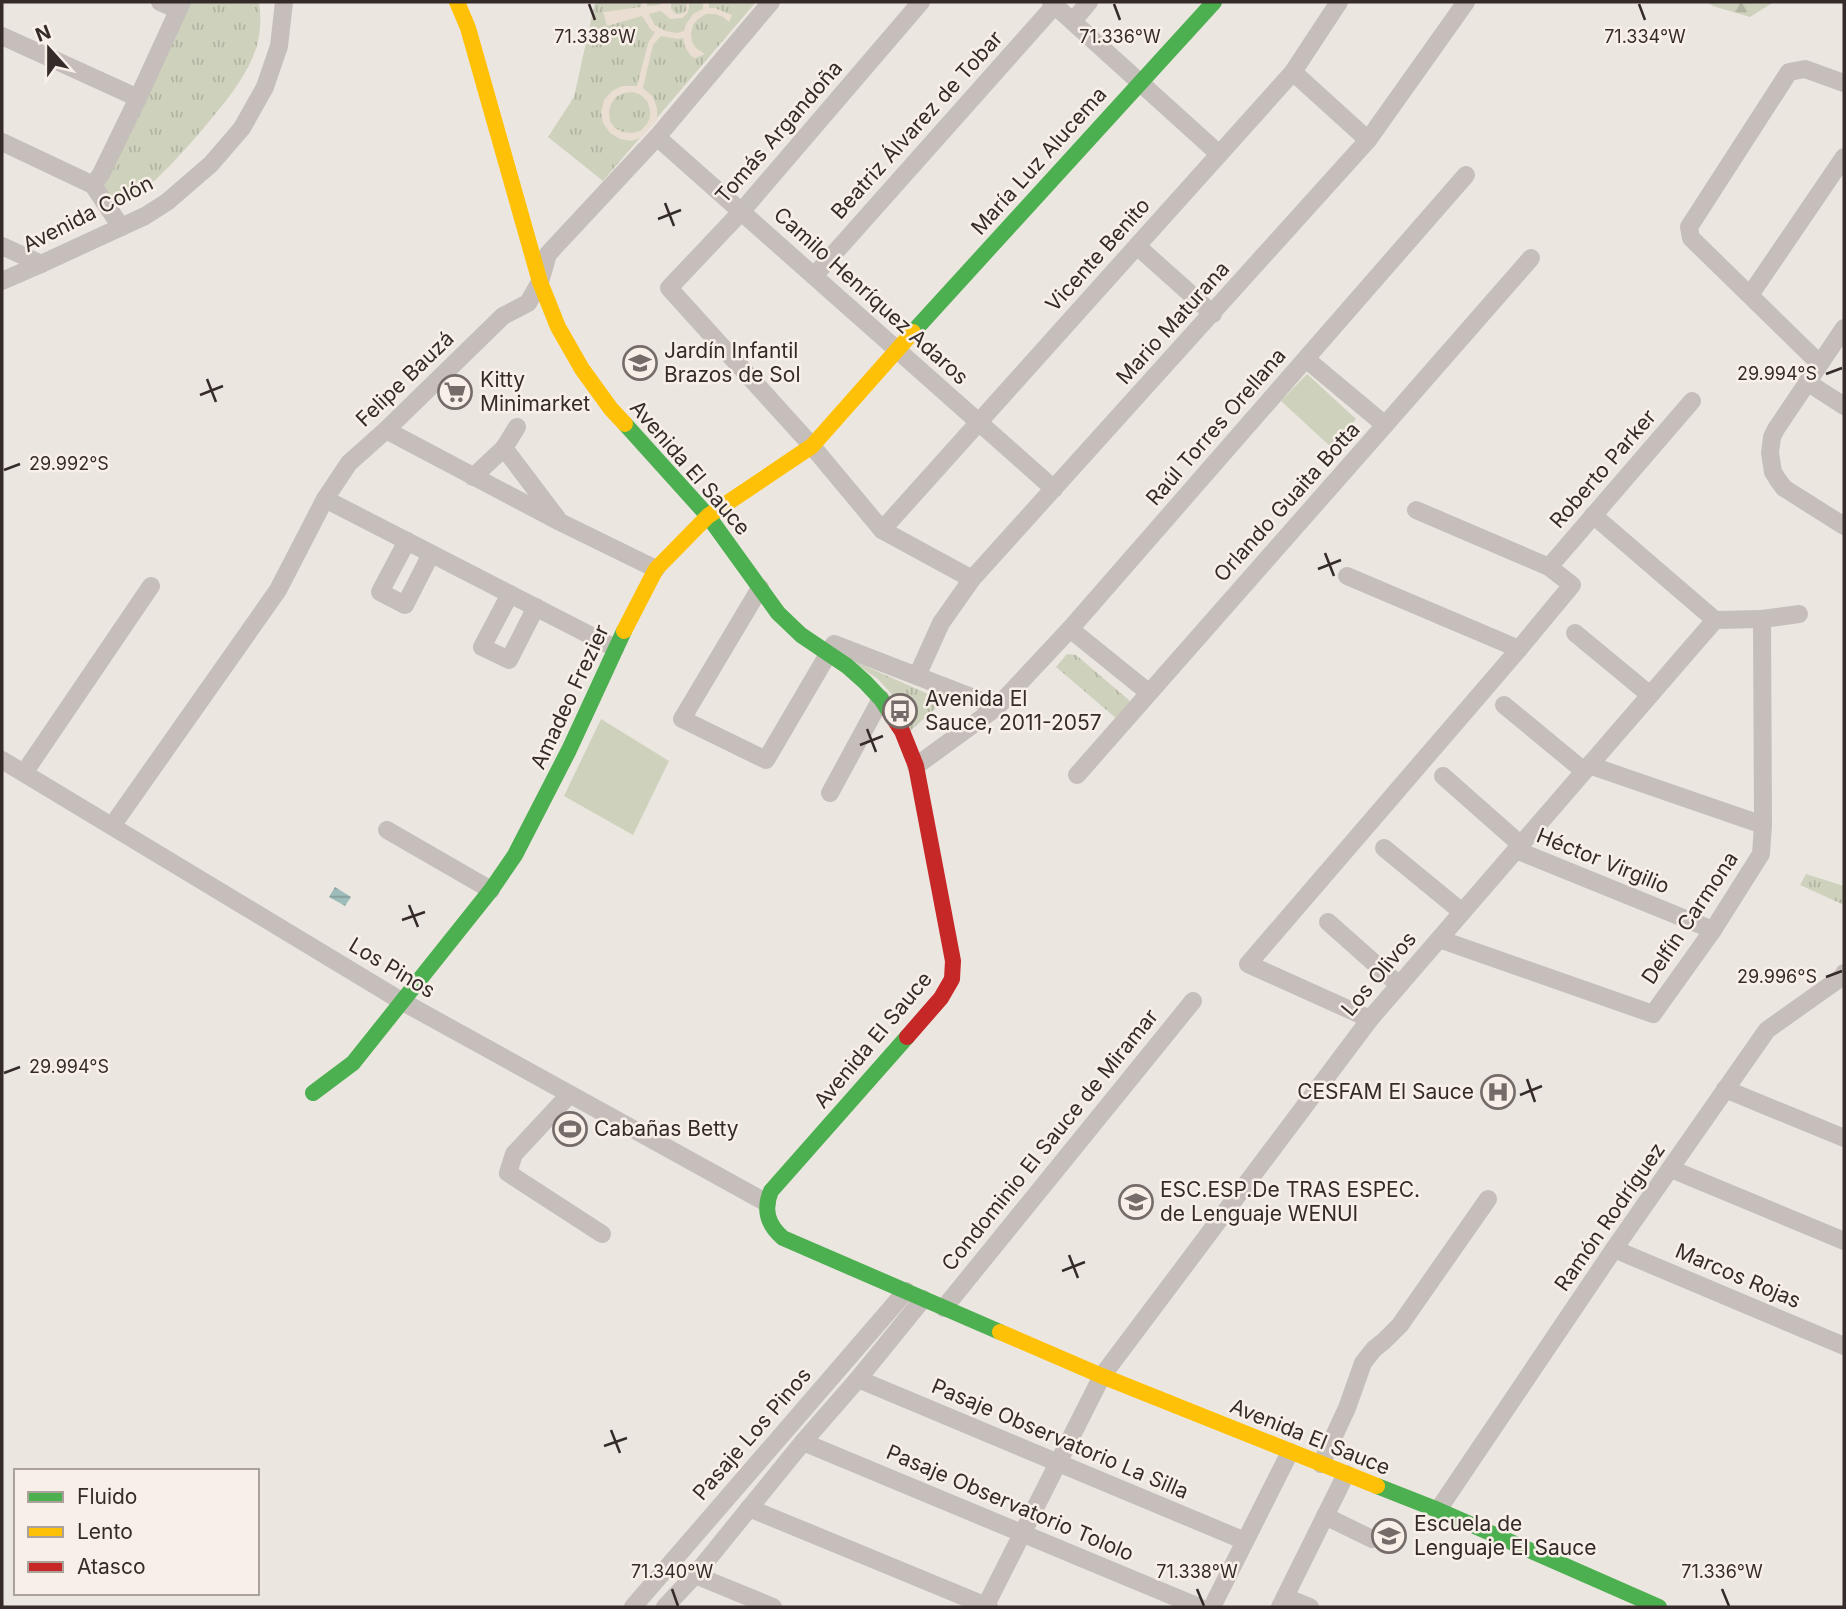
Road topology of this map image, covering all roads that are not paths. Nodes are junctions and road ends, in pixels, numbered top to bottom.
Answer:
1 (160, 2) edge
2 (284, 2) edge
3 (457, 2) edge
4 (771, 2) edge
5 (920, 2) edge
6 (1089, 2) edge
7 (1214, 2) edge
8 (1339, 2) edge
9 (1466, 2) edge
10 (1053, 4) edge
11 (180, 6) edge
12 (1073, 21) junction
13 (2, 36) edge
14 (1293, 72) junction
15 (1140, 82) junction
16 (1844, 83) edge
17 (138, 99) junction
18 (657, 137) junction
19 (1368, 140) junction
20 (2, 142) edge
21 (1219, 155) junction
22 (1844, 157) edge
23 (1466, 175) dead end
24 (93, 185) junction
25 (741, 212) junction
26 (121, 227) junction
27 (2, 246) edge
28 (1137, 246) junction
29 (1531, 258) dead end
30 (41, 264) junction
31 (814, 276) junction
32 (2, 281) edge
33 (540, 282) junction
34 (1750, 295) junction
35 (1213, 314) junction
36 (1844, 328) edge
37 (897, 349) junction
38 (1306, 359) junction
39 (1819, 363) junction
40 (1807, 382) junction
41 (1692, 401) dead end
42 (1844, 406) edge
43 (979, 422) junction
44 (1385, 425) junction
45 (517, 427) dead end
46 (386, 430) junction
47 (812, 446) junction
48 (504, 448) junction
49 (473, 477) junction
50 (1054, 489) junction
51 (325, 499) junction
52 (1416, 510) dead end
53 (1593, 515) junction
54 (708, 516) junction
55 (560, 522) junction
56 (1844, 526) edge
57 (883, 530) junction
58 (407, 541) junction
59 (431, 554) junction
60 (1549, 567) junction
61 (656, 569) junction
62 (1347, 576) dead end
63 (972, 579) junction
64 (151, 586) dead end
65 (760, 588) junction
66 (510, 594) junction
67 (536, 607) junction
68 (1799, 614) dead end
69 (1762, 619) junction
70 (1714, 620) junction
71 (1070, 629) junction
72 (1575, 633) dead end
73 (615, 648) junction
74 (1519, 649) junction
75 (828, 653) junction
76 (917, 676) junction
77 (1149, 692) junction
78 (1650, 695) junction
79 (881, 699) junction
80 (1504, 705) dead end
81 (998, 707) junction
82 (2, 760) edge
83 (916, 766) junction
84 (1586, 768) junction
85 (23, 773) junction
86 (1077, 775) dead end
87 (1443, 776) dead end
88 (830, 793) dead end
89 (1763, 825) junction
90 (112, 826) junction
91 (387, 830) dead end
92 (1518, 847) junction
93 (1384, 848) dead end
94 (491, 890) junction
95 (1462, 912) junction
96 (1328, 922) dead end
97 (1713, 930) junction
98 (1439, 939) junction
99 (1844, 973) edge
100 (1399, 985) junction
101 (1193, 1001) dead end
102 (403, 1002) junction
103 (1370, 1019) junction
104 (1725, 1089) junction
105 (313, 1093) dead end
106 (569, 1095) junction
107 (1844, 1138) edge
108 (1671, 1169) junction
109 (1488, 1199) dead end
110 (767, 1203) junction
111 (602, 1234) dead end
112 (1844, 1241) edge
113 (1614, 1249) junction
114 (906, 1291) junction
115 (923, 1299) junction
116 (944, 1308) junction
117 (1844, 1346) edge
118 (1102, 1376) junction
119 (858, 1379) junction
120 (803, 1442) junction
121 (1290, 1452) junction
122 (1059, 1463) junction
123 (1321, 1464) junction
124 (1346, 1474) junction
125 (749, 1508) junction
126 (1438, 1510) junction
127 (1325, 1516) junction
128 (1023, 1533) junction
129 (1372, 1539) dead end
130 (1245, 1541) junction
131 (695, 1575) junction
132 (1282, 1602) edge
133 (633, 1607) edge
134 (665, 1607) edge
135 (773, 1607) edge
136 (986, 1607) edge
137 (1199, 1607) edge
138 (1212, 1607) edge
139 (1310, 1607) edge
140 (1659, 1607) edge

1 - 11 street
2 - 26 street, Avenida Colón
3 - 33 street, Avenida El Sauce
4 - 18 street, Felipe Bauzá
5 - 25 street, Tomás Argandoña
6 - 12 street
7 - 15 street, María Luz Alucema
8 - 14 street, Vicente Benito
9 - 19 street, Mario Maturana
10 - 12 street
10 - 31 street, Beatriz Álvarez de Tobar
11 - 17 street
12 - 15 street
13 - 17 street
14 - 19 street
14 - 21 street, Vicente Benito
15 - 21 street
15 - 37 street, María Luz Alucema
16 - 34 street
17 - 24 street
18 - 25 street, Camilo Henríquez Adaros
18 - 33 street, Felipe Bauzá
19 - 35 street, Mario Maturana
20 - 24 street
21 - 28 street, Vicente Benito
22 - 34 street
23 - 38 street, Raúl Torres Orellana
24 - 26 street
25 - 31 street, Camilo Henríquez Adaros
25 - 47 street, Tomás Argandoña
26 - 30 street, Avenida Colón
27 - 30 street
28 - 35 street
28 - 43 street, Vicente Benito
29 - 44 street, Orlando Guaita Botta
30 - 32 street, Avenida Colón
31 - 37 street, Camilo Henríquez Adaros
33 - 46 street, Felipe Bauzá
33 - 54 street, Avenida El Sauce
34 - 39 street
35 - 50 street, Mario Maturana
36 - 39 street
37 - 43 street, Camilo Henríquez Adaros
37 - 47 street, Amadeo Frezier
38 - 44 street
38 - 71 street, Raúl Torres Orellana
39 - 40 street
40 - 42 street
40 - 56 street
41 - 53 street, Roberto Parker
43 - 50 street, Camilo Henríquez Adaros
43 - 57 street, Vicente Benito
44 - 77 street, Orlando Guaita Botta
45 - 48 street
46 - 49 street
46 - 51 street, Felipe Bauzá
47 - 54 street, Amadeo Frezier
47 - 57 street
48 - 49 street
48 - 55 street
49 - 55 street
50 - 63 street, Mario Maturana
51 - 58 street
51 - 90 street, Felipe Bauzá
52 - 60 street
53 - 60 street, Roberto Parker
53 - 70 street
54 - 61 street, Amadeo Frezier
54 - 65 street, Avenida El Sauce
55 - 61 street
57 - 63 street
58 - 59 street
58 - 59 street
59 - 66 street
60 - 74 street
61 - 73 street, Amadeo Frezier
62 - 74 street
63 - 76 street, Mario Maturana
64 - 85 street
65 - 75 street, Avenida El Sauce
65 - 75 street
66 - 67 street
66 - 67 street
67 - 73 street
68 - 69 street
69 - 70 street
69 - 89 street, Delfín Carmona
70 - 78 street, Los Olivos
71 - 77 street
71 - 81 street, Raúl Torres Orellana
72 - 78 street
73 - 94 street, Amadeo Frezier
74 - 103 street
75 - 76 street
75 - 79 street, Avenida El Sauce
76 - 81 street
77 - 86 street, Orlando Guaita Botta
78 - 84 street, Los Olivos
79 - 83 street, Avenida El Sauce
79 - 88 street
80 - 84 street
81 - 83 street, Raúl Torres Orellana
82 - 85 street, Los Pinos
83 - 110 street, Avenida El Sauce
84 - 89 street
84 - 92 street, Los Olivos
85 - 90 street, Los Pinos
87 - 92 street, Héctor Virgilio
89 - 97 street, Delfín Carmona
90 - 102 street, Los Pinos
91 - 94 street
92 - 95 street, Los Olivos
92 - 97 street, Héctor Virgilio
93 - 95 street
94 - 102 street, Amadeo Frezier
95 - 98 street, Los Olivos
96 - 100 street
97 - 98 street, Delfín Carmona
98 - 100 street, Los Olivos
99 - 104 street, Ramón Rodríguez
100 - 103 street, Los Olivos
101 - 116 street, Condominio El Sauce de Miramar
102 - 105 street, Amadeo Frezier
102 - 106 street, Los Pinos
103 - 118 street, Los Olivos
104 - 107 street
104 - 108 street, Ramón Rodríguez
106 - 110 street, Los Pinos
106 - 111 street
108 - 112 street
108 - 113 street, Ramón Rodríguez
109 - 123 street
110 - 114 street, Avenida El Sauce
113 - 117 street, Marcos Rojas
113 - 126 street, Ramón Rodríguez
114 - 115 street, Avenida El Sauce
114 - 133 street, Pasaje Los Pinos
115 - 116 street, Avenida El Sauce
115 - 119 street
116 - 118 street, Avenida El Sauce
118 - 121 street, Avenida El Sauce
118 - 122 street, Los Olivos
119 - 120 street
119 - 122 street, Pasaje Observatorio La Silla
120 - 125 street
120 - 128 street, Pasaje Observatorio Tololo
121 - 123 street, Avenida El Sauce
121 - 130 street
122 - 128 street, Los Olivos
122 - 130 street, Pasaje Observatorio La Silla
123 - 124 street, Avenida El Sauce
124 - 126 street, Avenida El Sauce
124 - 127 street
125 - 131 street
125 - 136 street
126 - 140 street, Avenida El Sauce
127 - 129 street
127 - 132 street
128 - 136 street, Los Olivos
128 - 137 street, Pasaje Observatorio Tololo
130 - 138 street
131 - 134 street
131 - 135 street
132 - 139 street

